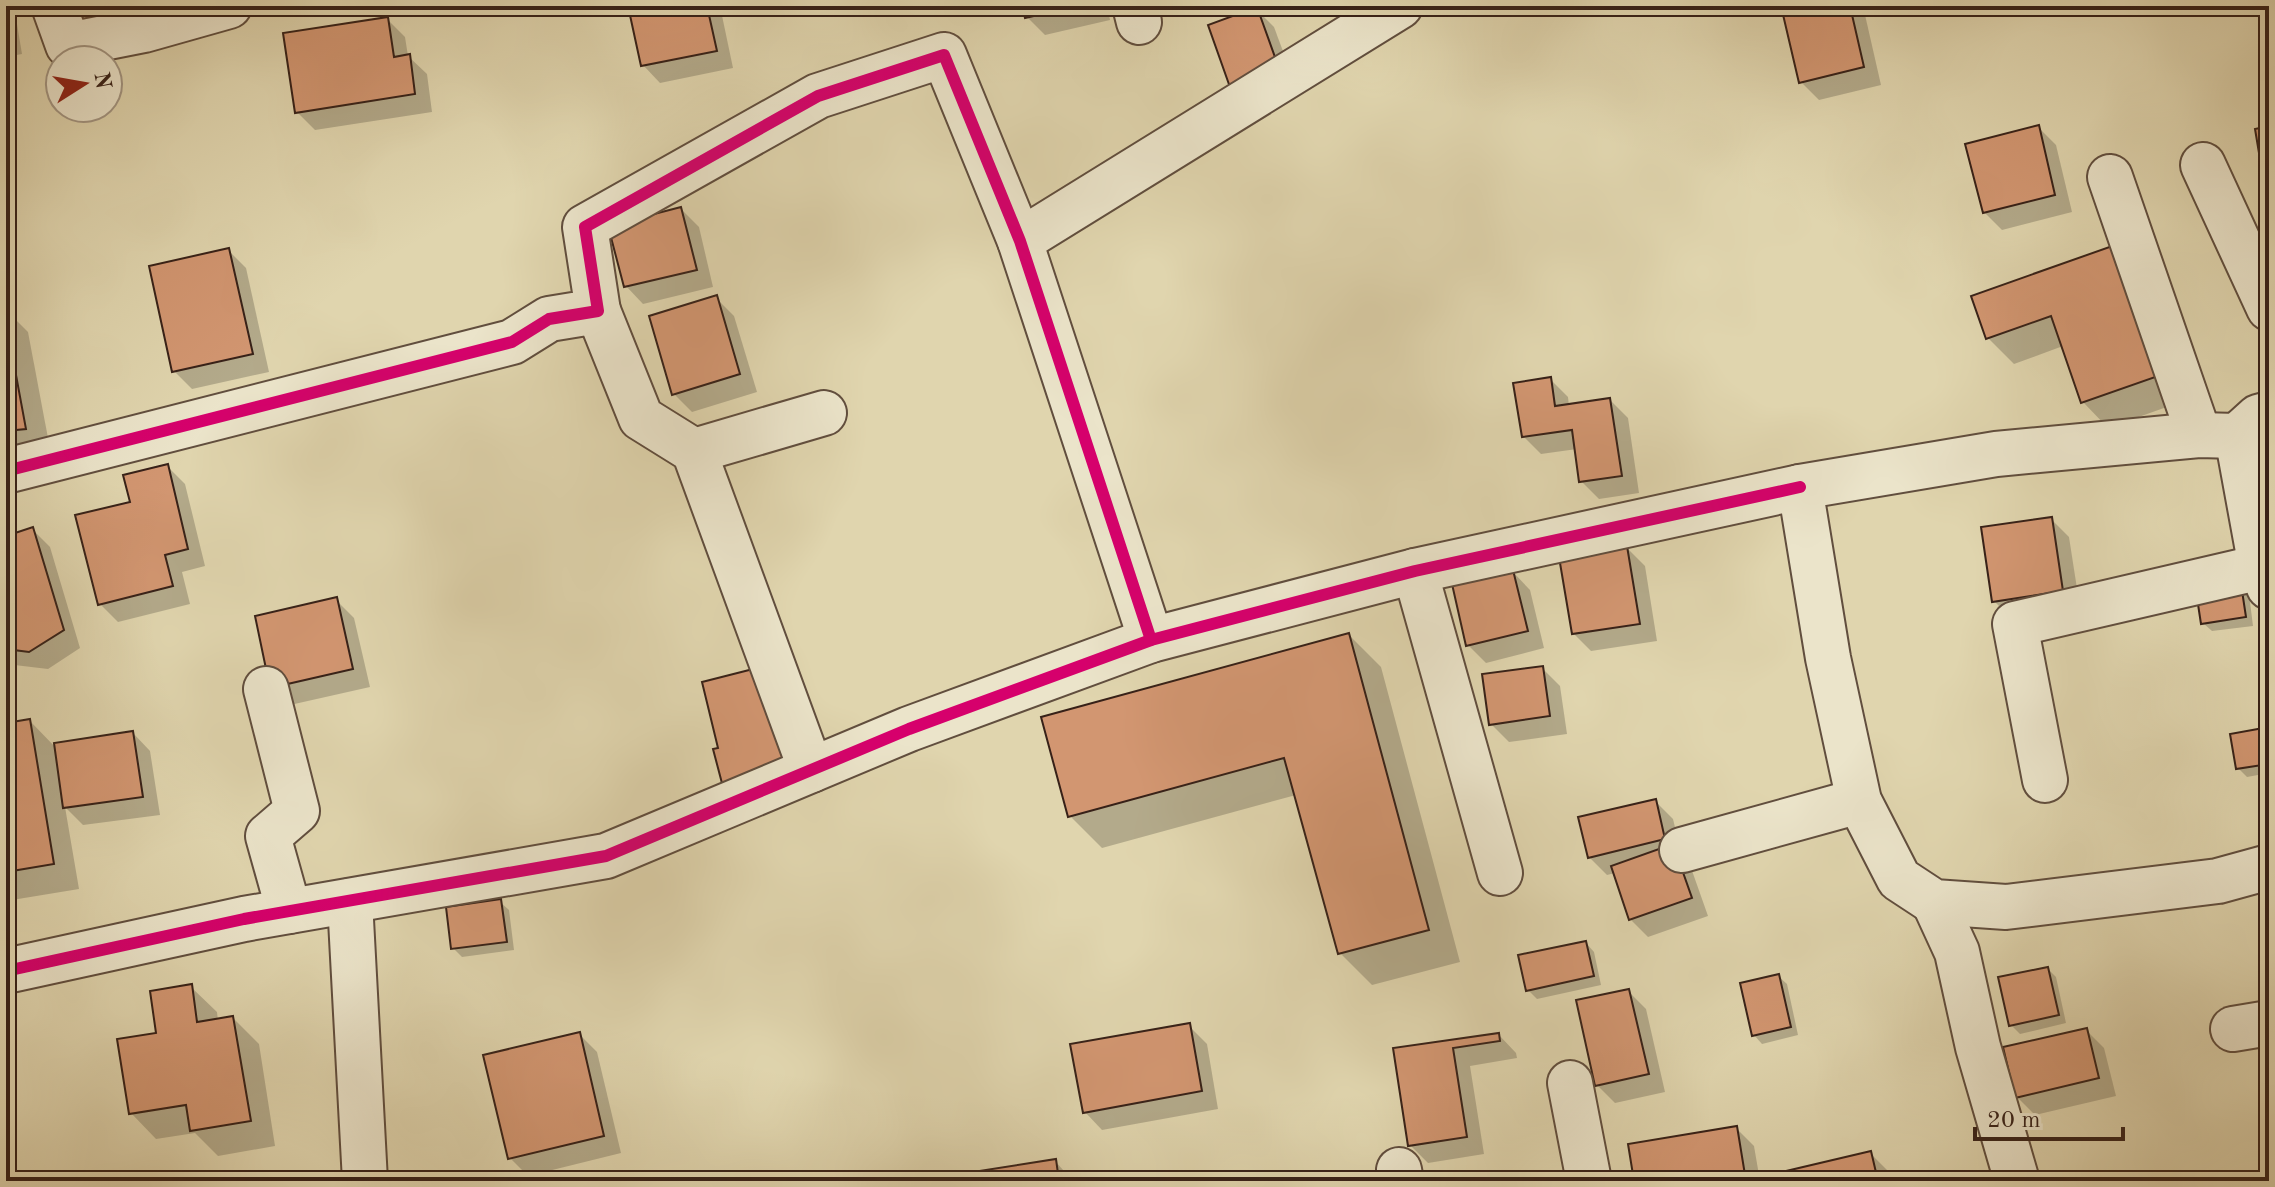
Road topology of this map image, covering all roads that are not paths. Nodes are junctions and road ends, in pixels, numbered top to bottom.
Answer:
1 (54, 6) edge
2 (229, 6) edge
3 (1400, 6) edge
4 (2203, 165) dead end
5 (2110, 177) dead end
6 (1020, 241) junction
7 (2269, 308) edge
8 (598, 311) junction
9 (824, 413) dead end
10 (2235, 428) edge
11 (694, 451) junction
12 (6, 471) edge
13 (1800, 487) junction
14 (1415, 571) junction
15 (2265, 577) edge
16 (1151, 640) junction
17 (266, 689) dead end
18 (811, 770) junction
19 (2045, 780) dead end
20 (1859, 801) junction
21 (1682, 850) dead end
22 (2269, 867) edge
23 (1500, 873) dead end
24 (350, 901) junction
25 (1934, 902) junction
26 (289, 911) junction
27 (6, 971) edge
28 (1570, 1083) dead end
29 (365, 1181) edge
30 (1589, 1181) edge
31 (2017, 1181) edge

1 - 2 street
3 - 6 street
4 - 7 street
5 - 10 street
6 - 8 street
6 - 16 street
8 - 11 street
8 - 12 street
9 - 11 street
10 - 13 street
10 - 15 street
11 - 18 street
13 - 14 street
13 - 20 street
14 - 16 street
14 - 23 street
15 - 19 street
16 - 18 street
17 - 26 street
18 - 24 street
20 - 21 street
20 - 25 street
22 - 25 street
24 - 26 street
24 - 29 street
25 - 31 street
26 - 27 street
28 - 30 street

